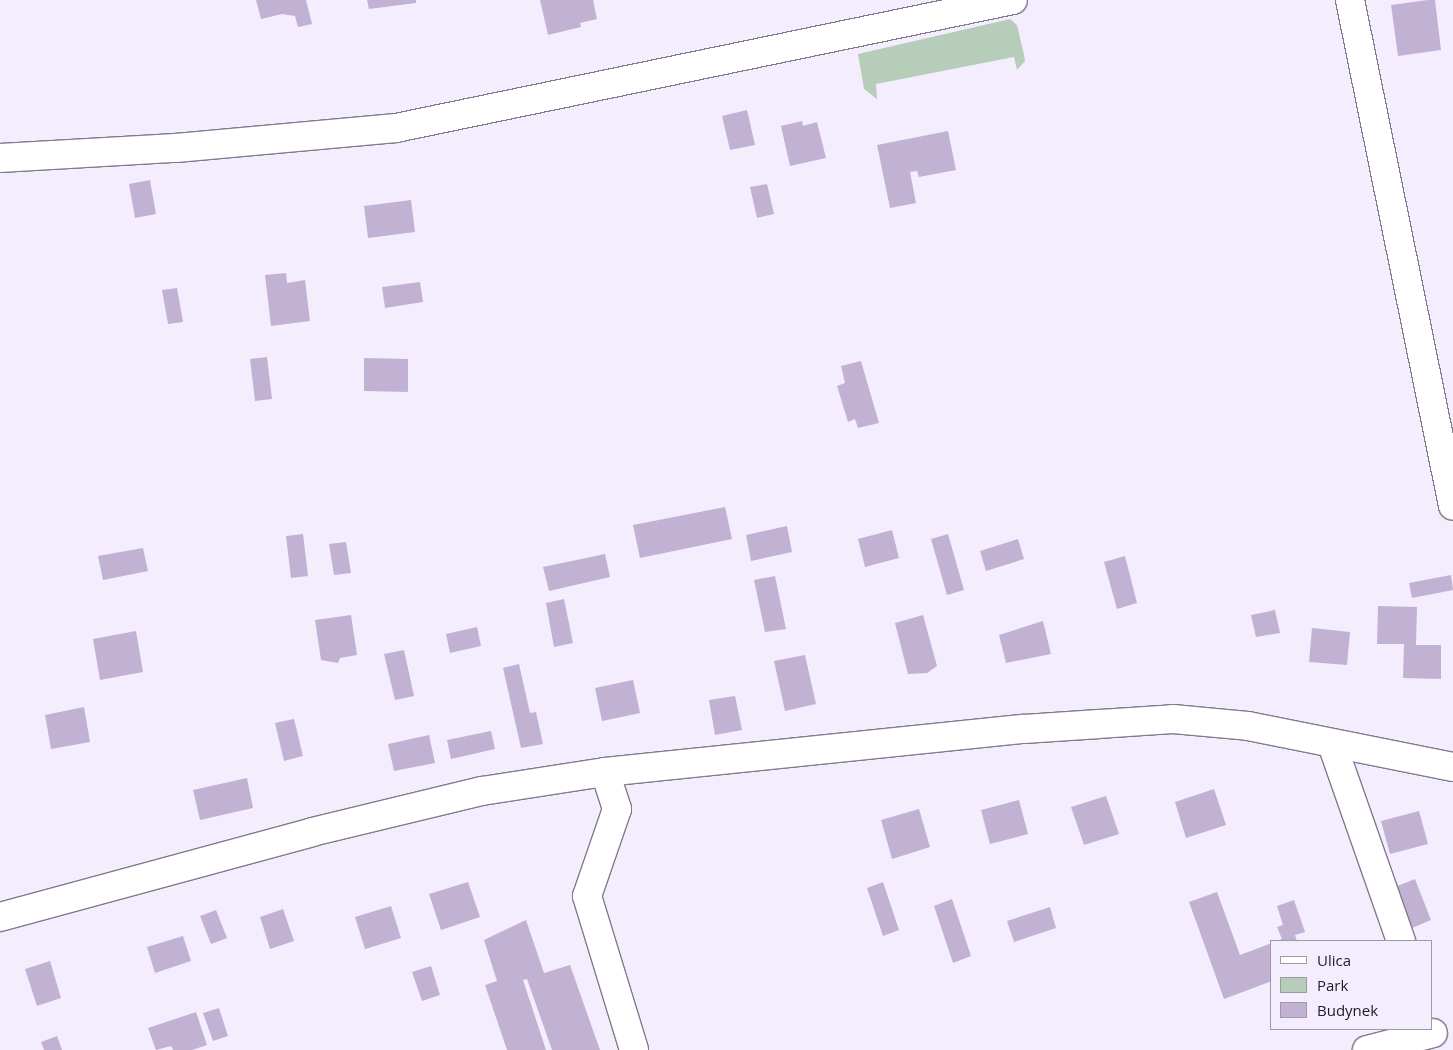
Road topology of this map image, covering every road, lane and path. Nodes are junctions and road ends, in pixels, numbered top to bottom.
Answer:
1 (1013, 0) edge
2 (1350, 0) edge
3 (0, 158) edge
4 (1453, 506) edge
5 (1332, 744) junction
6 (1453, 767) edge
7 (605, 772) junction
8 (0, 917) edge
9 (1401, 940) edge
10 (1434, 1037) edge
11 (634, 1050) edge
12 (1367, 1050) edge

1 - 3 street
2 - 4 street
5 - 6 street
5 - 7 street
5 - 9 street
7 - 8 street
7 - 11 street
10 - 12 street

